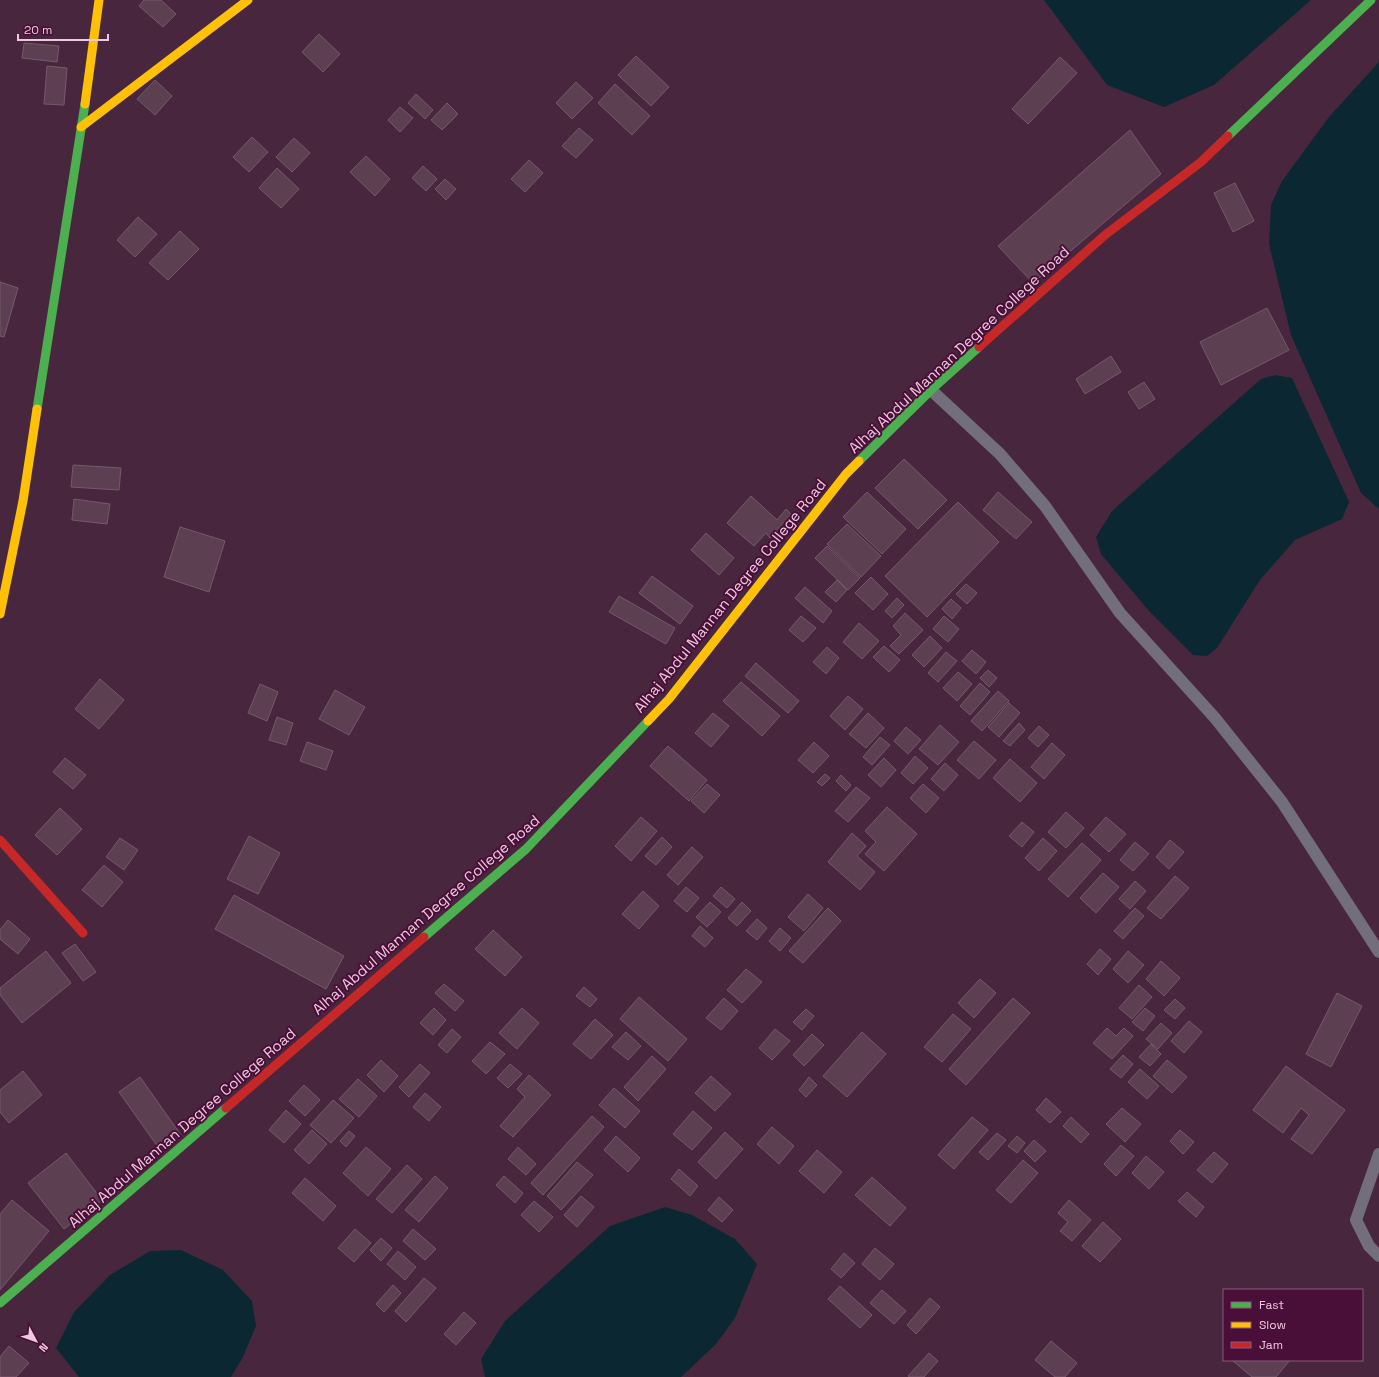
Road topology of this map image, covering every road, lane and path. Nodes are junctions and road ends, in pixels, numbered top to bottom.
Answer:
1 (99, 0) edge
2 (248, 0) edge
3 (1371, 0) edge
4 (81, 127) junction
5 (931, 390) junction
6 (0, 614) edge
7 (0, 840) edge
8 (83, 933) dead end
9 (1379, 952) edge
10 (1379, 1154) edge
11 (1379, 1256) edge
12 (0, 1303) edge

1 - 4 street
2 - 4 street
3 - 5 street, Alhaj Abdul Mannan Degree College Road
4 - 6 street
5 - 9 lane
5 - 12 street, Alhaj Abdul Mannan Degree College Road
7 - 8 street
10 - 11 lane

